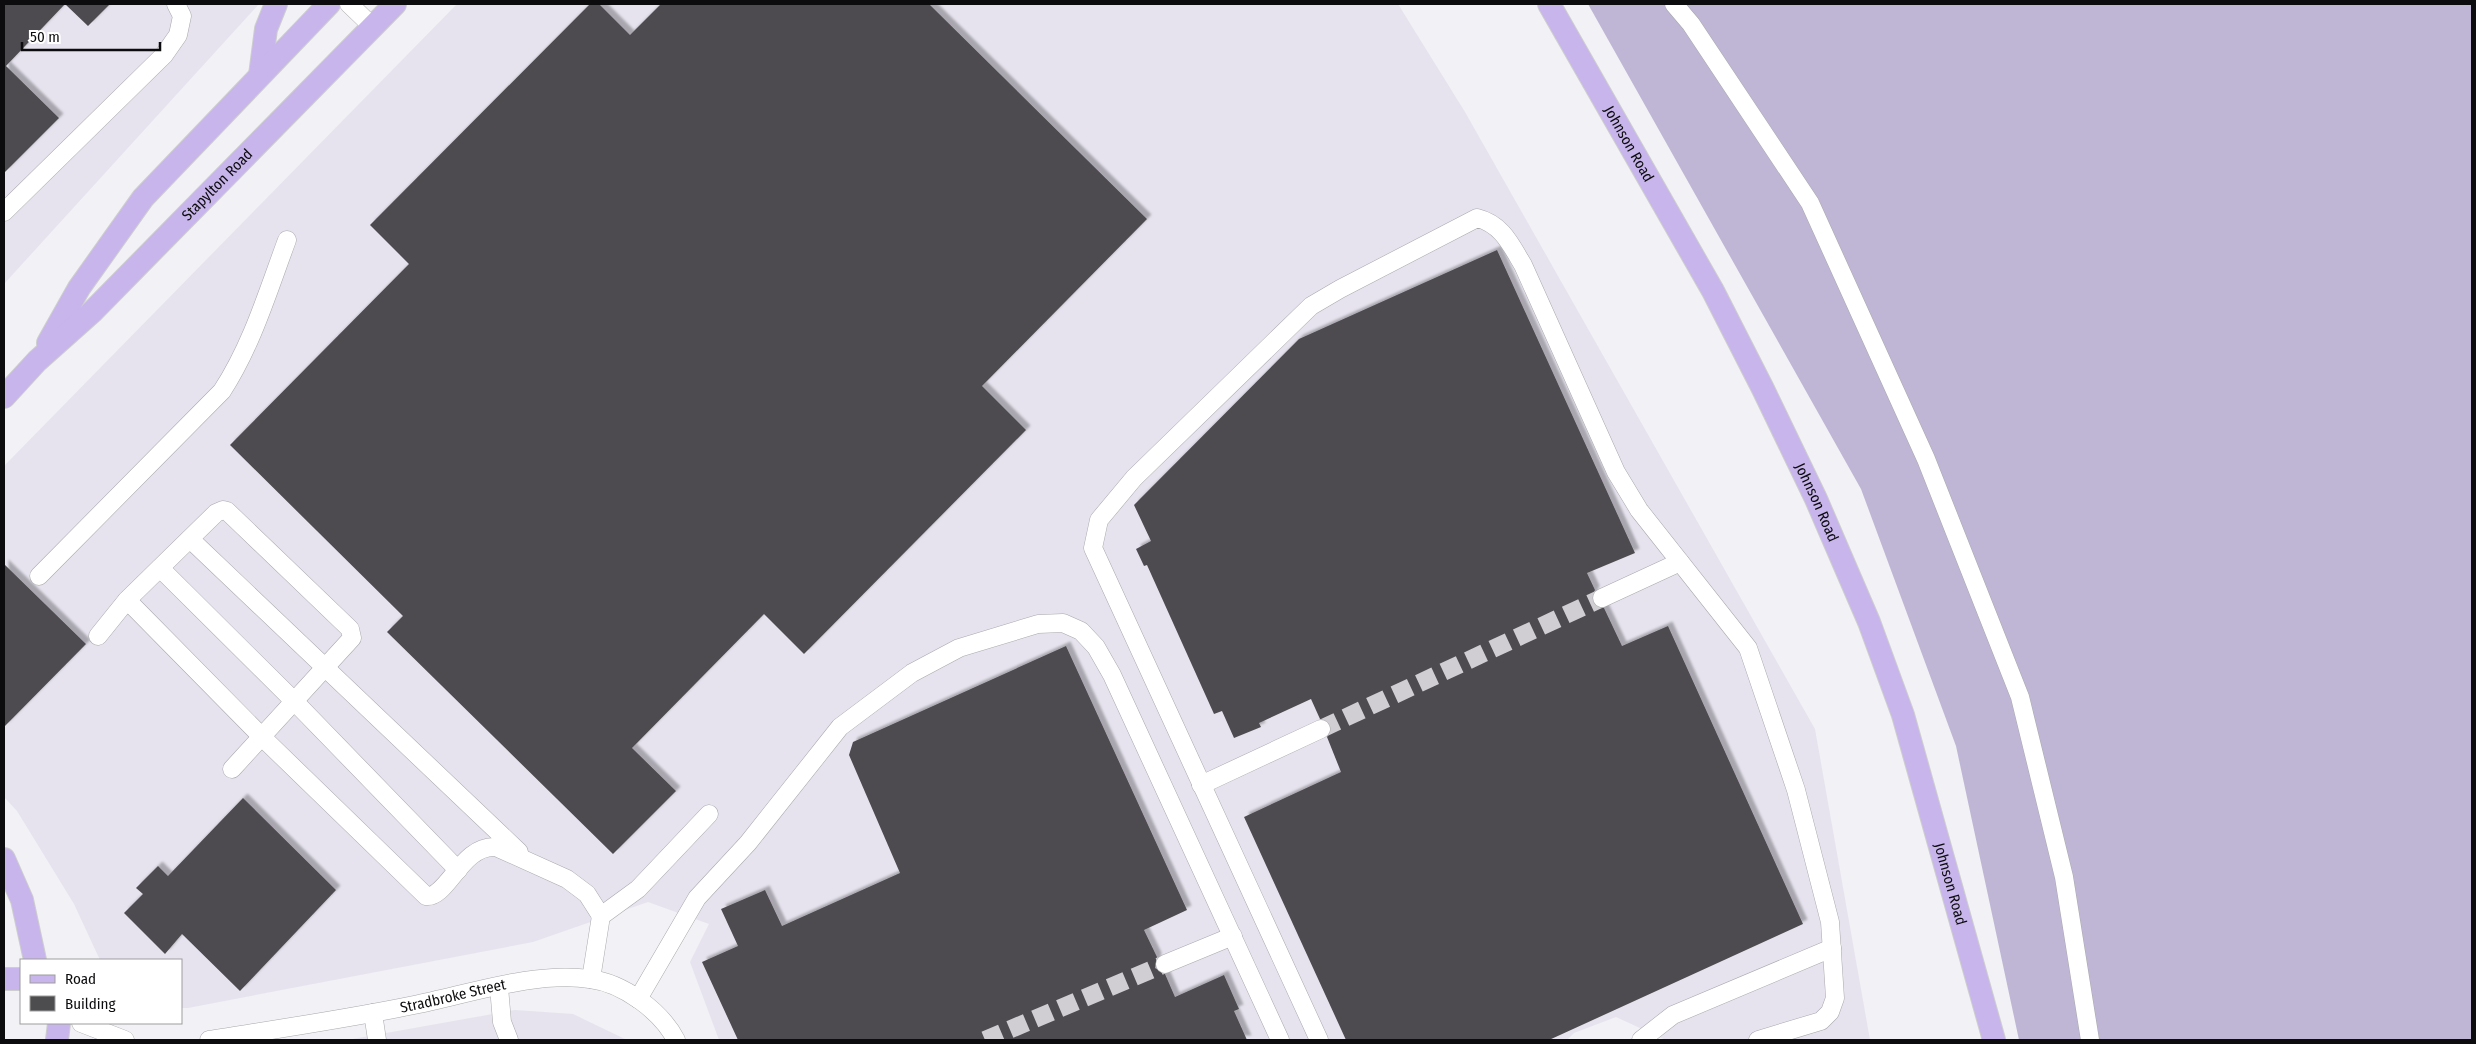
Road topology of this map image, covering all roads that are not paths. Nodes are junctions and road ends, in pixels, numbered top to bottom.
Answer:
1 (176, 4) edge
2 (276, 4) edge
3 (328, 4) edge
4 (349, 4) edge
5 (395, 4) edge
6 (1549, 4) edge
7 (1674, 4) edge
8 (372, 27) junction
9 (260, 75) junction
10 (4, 212) edge
11 (287, 240) dead end
12 (37, 361) junction
13 (4, 397) edge
14 (190, 539) junction
15 (1680, 562) junction
16 (160, 568) junction
17 (39, 576) dead end
18 (1602, 598) tunnel mouth
19 (128, 600) junction
20 (98, 636) dead end
21 (326, 669) junction
22 (295, 702) junction
23 (1321, 729) tunnel mouth
24 (262, 737) junction
25 (232, 769) dead end
26 (1201, 785) junction
27 (708, 814) dead end
28 (4, 859) edge
29 (526, 859) junction
30 (458, 870) junction
31 (601, 916) junction
32 (1233, 936) junction
33 (1832, 948) junction
34 (36, 959) edge
35 (1165, 964) tunnel mouth
36 (4, 979) edge
37 (20, 979) edge
38 (591, 979) junction
39 (499, 988) junction
40 (638, 999) junction
41 (373, 1013) junction
42 (59, 1024) edge
43 (84, 1024) edge
44 (57, 1040) edge
45 (125, 1040) edge
46 (209, 1040) edge
47 (377, 1040) edge
48 (509, 1040) edge
49 (676, 1040) edge
50 (1280, 1040) edge
51 (1320, 1040) edge
52 (1641, 1040) edge
53 (1758, 1040) edge
54 (1994, 1040) edge
55 (2090, 1040) edge

1 - 10 street
2 - 9 main road
3 - 9 main road, Stapylton Road
4 - 8 street
5 - 8 main road, Stapylton Road
6 - 54 main road, Johnson Road
7 - 55 street
8 - 12 main road, Stapylton Road
9 - 12 main road, Stapylton Road
11 - 17 street
12 - 13 main road, Stapylton Road
14 - 16 street
14 - 21 street
14 - 21 street
15 - 18 street
15 - 26 street
15 - 33 street
16 - 19 street
16 - 22 street
19 - 20 street
19 - 24 street
21 - 22 street
21 - 29 street
22 - 24 street
22 - 30 street
23 - 26 street
24 - 25 street
24 - 30 street
26 - 51 street
27 - 31 street
28 - 34 main road
29 - 30 street
29 - 31 street
31 - 38 street
32 - 35 street
32 - 40 street
32 - 50 street
33 - 52 street
33 - 53 street
36 - 37 main road
38 - 39 street, Stradbroke Street
38 - 40 street, Stradbroke Street
39 - 41 street, Stradbroke Street
39 - 48 street
40 - 49 street, Stradbroke Street
41 - 46 street, Stradbroke Street
41 - 47 street
42 - 44 main road
43 - 45 street

